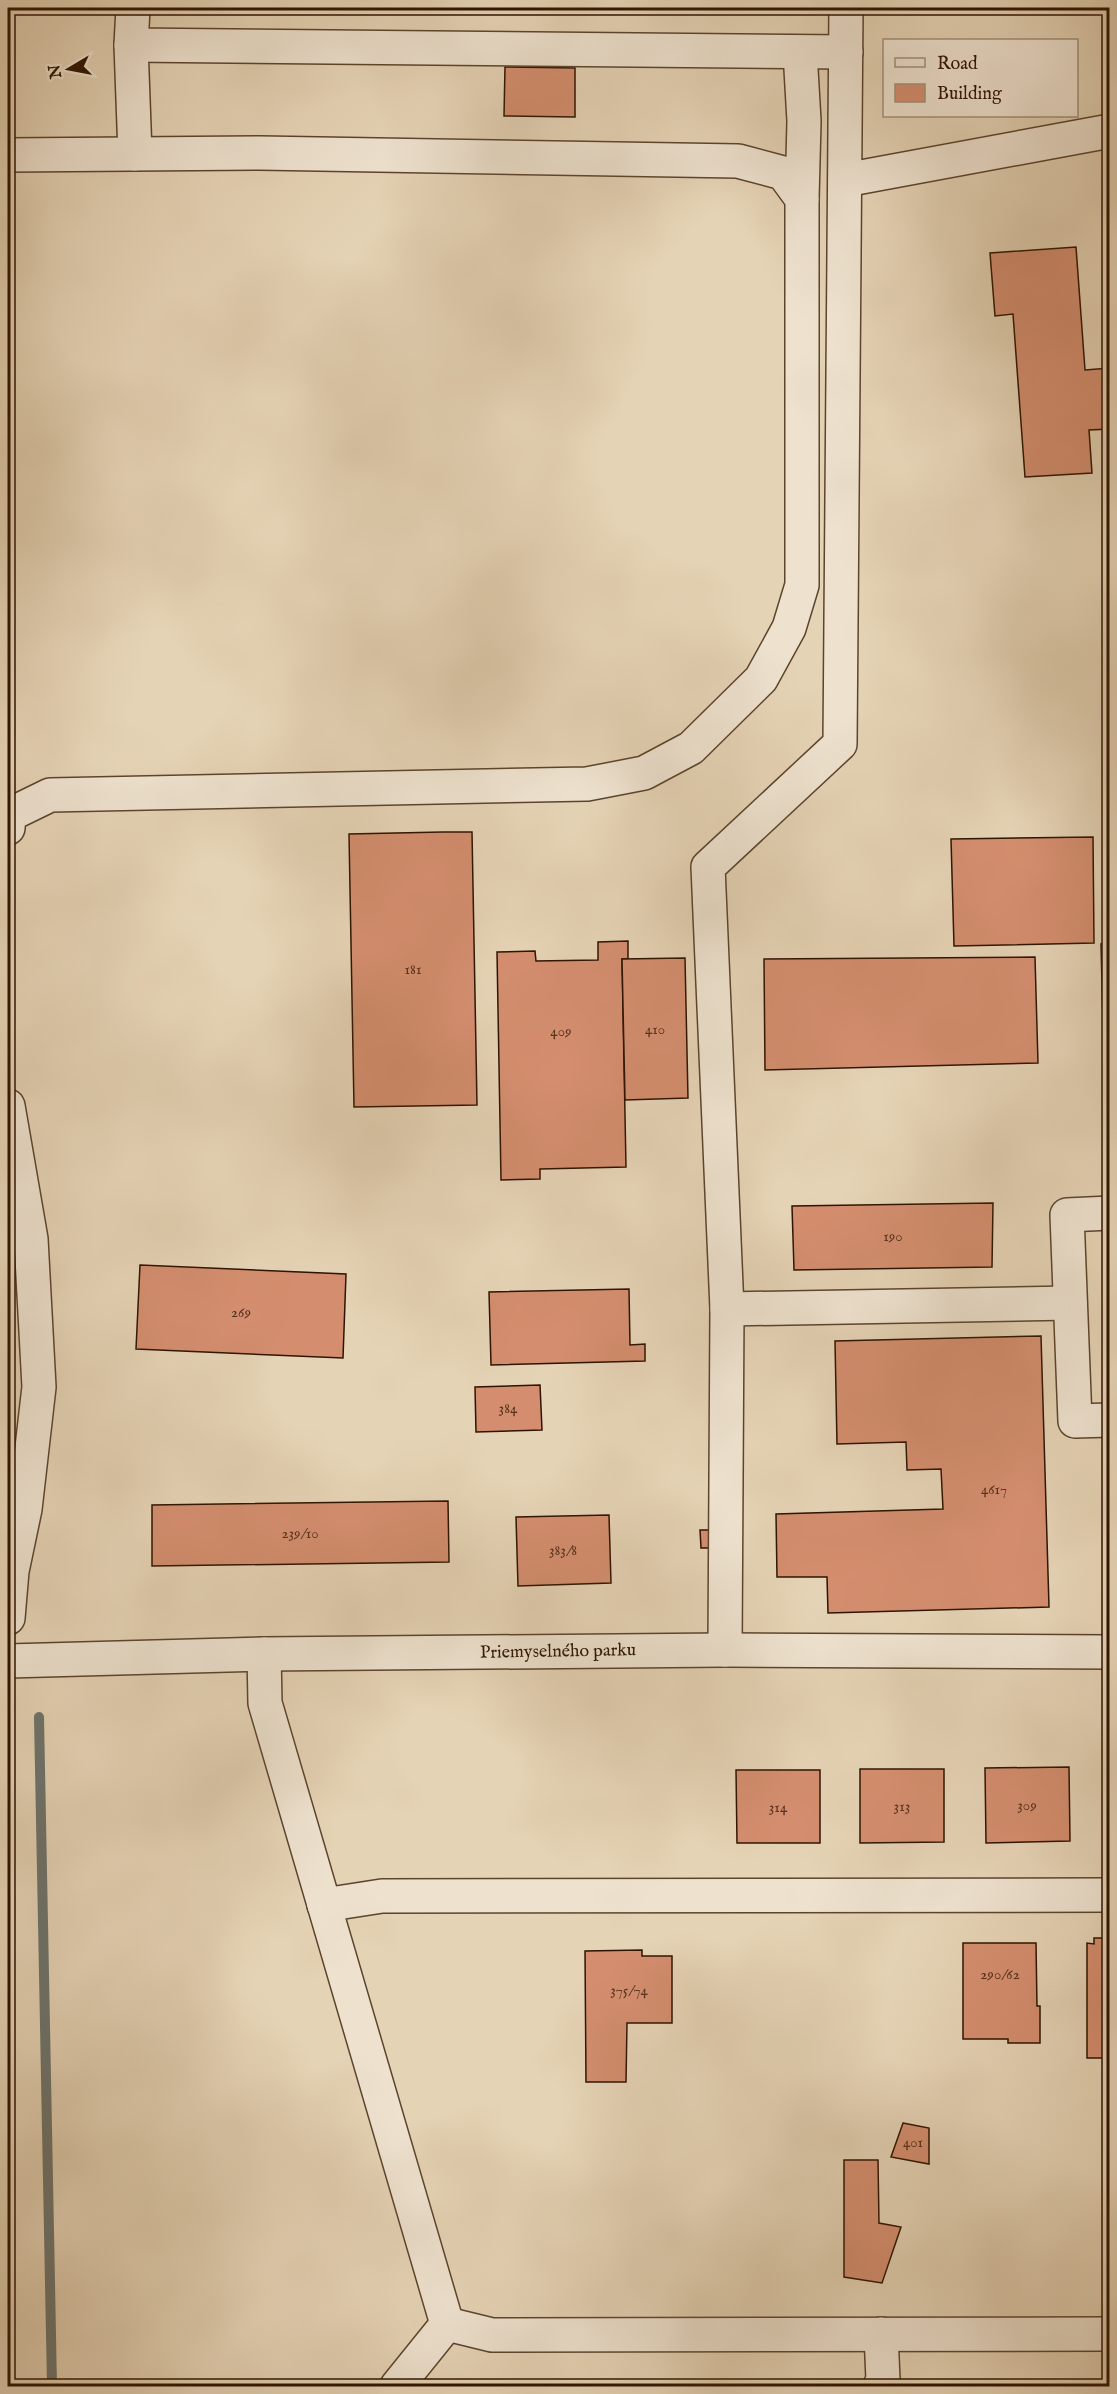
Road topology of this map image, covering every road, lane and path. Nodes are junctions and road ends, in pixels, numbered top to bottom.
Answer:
1 (133, 8) edge
2 (846, 8) edge
3 (131, 45) junction
4 (800, 52) junction
5 (846, 52) junction
6 (1110, 131) edge
7 (135, 154) junction
8 (8, 155) edge
9 (845, 180) junction
10 (802, 199) junction
11 (8, 828) edge
12 (8, 1106) edge
13 (1110, 1214) edge
14 (1070, 1303) junction
15 (727, 1309) junction
16 (1110, 1420) edge
17 (8, 1618) edge
18 (8, 1623) edge
19 (725, 1650) junction
20 (1110, 1652) edge
21 (264, 1654) junction
22 (12, 1661) edge
23 (1110, 1894) edge
24 (324, 1905) junction
25 (447, 2324) junction
26 (881, 2334) junction
27 (1110, 2334) edge
28 (397, 2386) edge
29 (880, 2386) edge

1 - 3 street
2 - 5 street
3 - 4 street
3 - 7 street
4 - 5 street
4 - 10 street
5 - 9 street
6 - 9 street
7 - 8 street
7 - 10 street
9 - 15 street
10 - 11 street
12 - 17 street
13 - 14 street
14 - 15 street
14 - 16 street
15 - 19 street
18 - 22 street
19 - 20 street, Priemyselného parku
19 - 21 street, Priemyselného parku
21 - 22 street, Priemyselného parku
21 - 24 street
23 - 24 street
24 - 25 street
25 - 26 street
25 - 28 street
26 - 27 street
26 - 29 street

